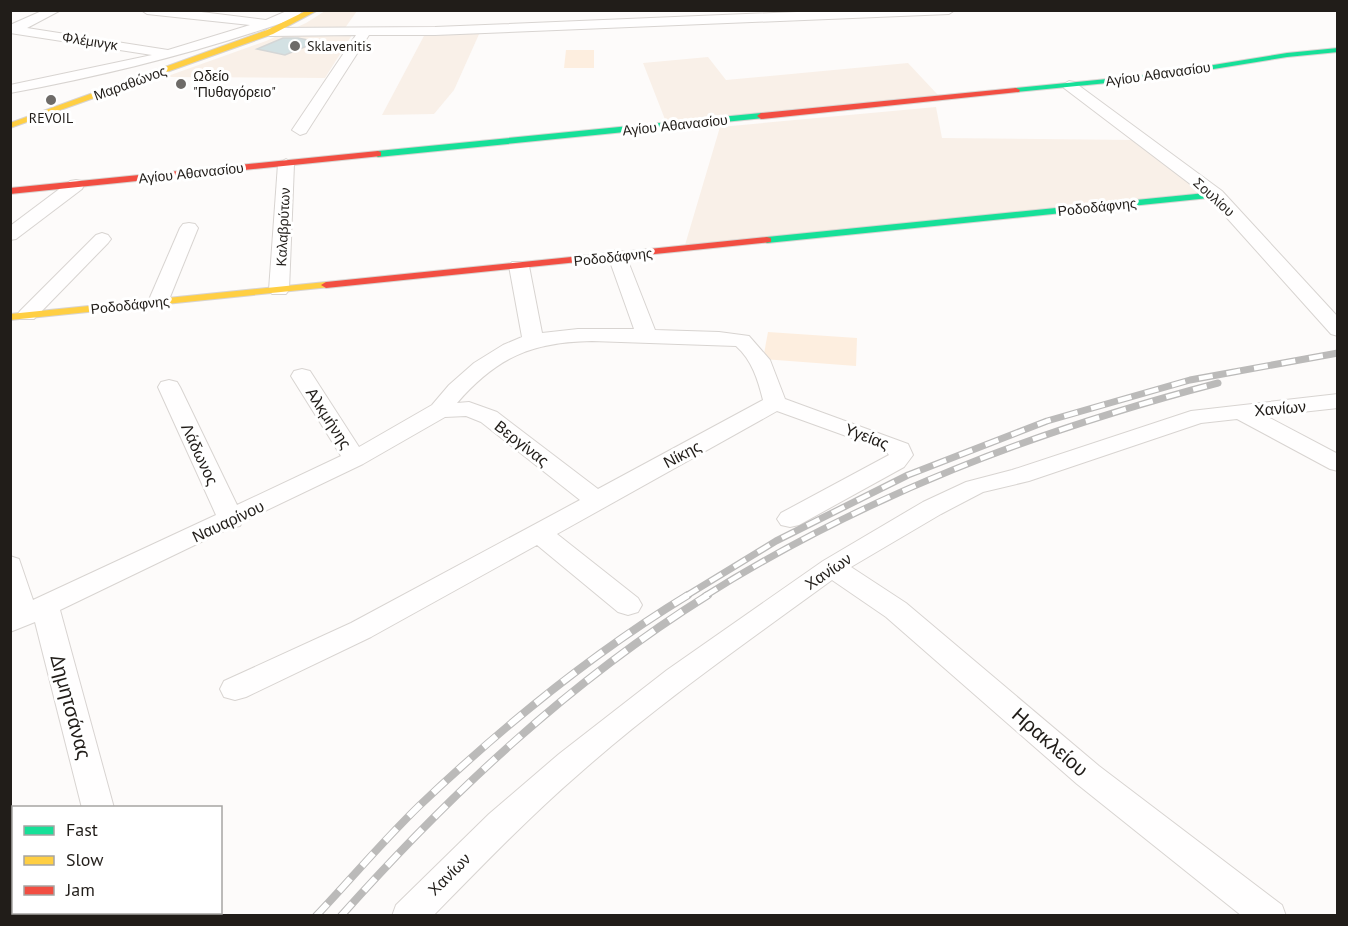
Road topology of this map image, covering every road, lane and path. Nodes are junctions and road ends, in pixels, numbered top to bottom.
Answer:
1 (56, 10) edge
2 (297, 10) edge
3 (315, 10) edge
4 (949, 10) edge
5 (156, 11) edge
6 (269, 28) junction
7 (12, 30) edge
8 (365, 31) junction
9 (1338, 50) edge
10 (170, 54) junction
11 (1069, 85) junction
12 (10, 89) edge
13 (10, 126) edge
14 (300, 129) dead end
15 (286, 164) junction
16 (76, 185) junction
17 (10, 191) edge
18 (1216, 195) junction
19 (189, 228) dead end
20 (10, 235) edge
21 (102, 238) dead end
22 (616, 256) junction
23 (519, 266) junction
24 (279, 290) junction
25 (158, 302) junction
26 (19, 316) edge
27 (1338, 330) edge
28 (647, 336) junction
29 (533, 340) junction
30 (302, 376) dead end
31 (169, 387) dead end
32 (1338, 401) edge
33 (775, 403) junction
34 (440, 410) junction
35 (1240, 411) junction
36 (355, 459) junction
37 (1338, 464) edge
38 (596, 500) junction
39 (790, 519) dead end
40 (231, 520) junction
41 (539, 533) junction
42 (10, 565) edge
43 (832, 567) junction
44 (628, 605) dead end
45 (26, 615) edge
46 (234, 689) dead end
47 (98, 806) edge
48 (409, 915) edge
49 (1269, 915) edge

1 - 7 street
2 - 6 street
3 - 6 street, Μαραθώνος
4 - 8 street
5 - 6 street
6 - 8 street
6 - 10 street
6 - 13 street, Μαραθώνος
7 - 10 street, Φλέμινγκ
8 - 14 street
9 - 11 street, Αγίου Αθανασίου
10 - 12 street
11 - 15 street, Αγίου Αθανασίου
11 - 18 street, Σουλίου
15 - 16 street, Αγίου Αθανασίου
15 - 24 street, Καλαβρύτων
16 - 17 street, Αγίου Αθανασίου
16 - 20 street
18 - 22 street, Ροδοδάφνης
18 - 27 street, Σουλίου
19 - 25 street
21 - 26 street
22 - 23 street, Ροδοδάφνης
22 - 28 street
23 - 24 street, Ροδοδάφνης
23 - 29 street
24 - 25 street, Ροδοδάφνης
25 - 26 street, Ροδοδάφνης
28 - 29 street
28 - 33 street
29 - 34 street
30 - 36 street, Αλκμήνης
31 - 40 street, Λάδωνος
32 - 35 street, Χανίων
33 - 38 street, Νίκης
33 - 39 street, Υγείας
34 - 36 street, Ναυαρίνου
34 - 38 street, Βεργίνας
35 - 37 street
35 - 43 street, Χανίων
36 - 40 street, Ναυαρίνου
38 - 41 street, Νίκης
40 - 45 street, Ναυαρίνου
41 - 44 street
41 - 46 street, Νίκης
42 - 45 street, Δημητσάνας
43 - 48 street, Χανίων
43 - 49 street, Ηρακλείου
45 - 47 street, Δημητσάνας

